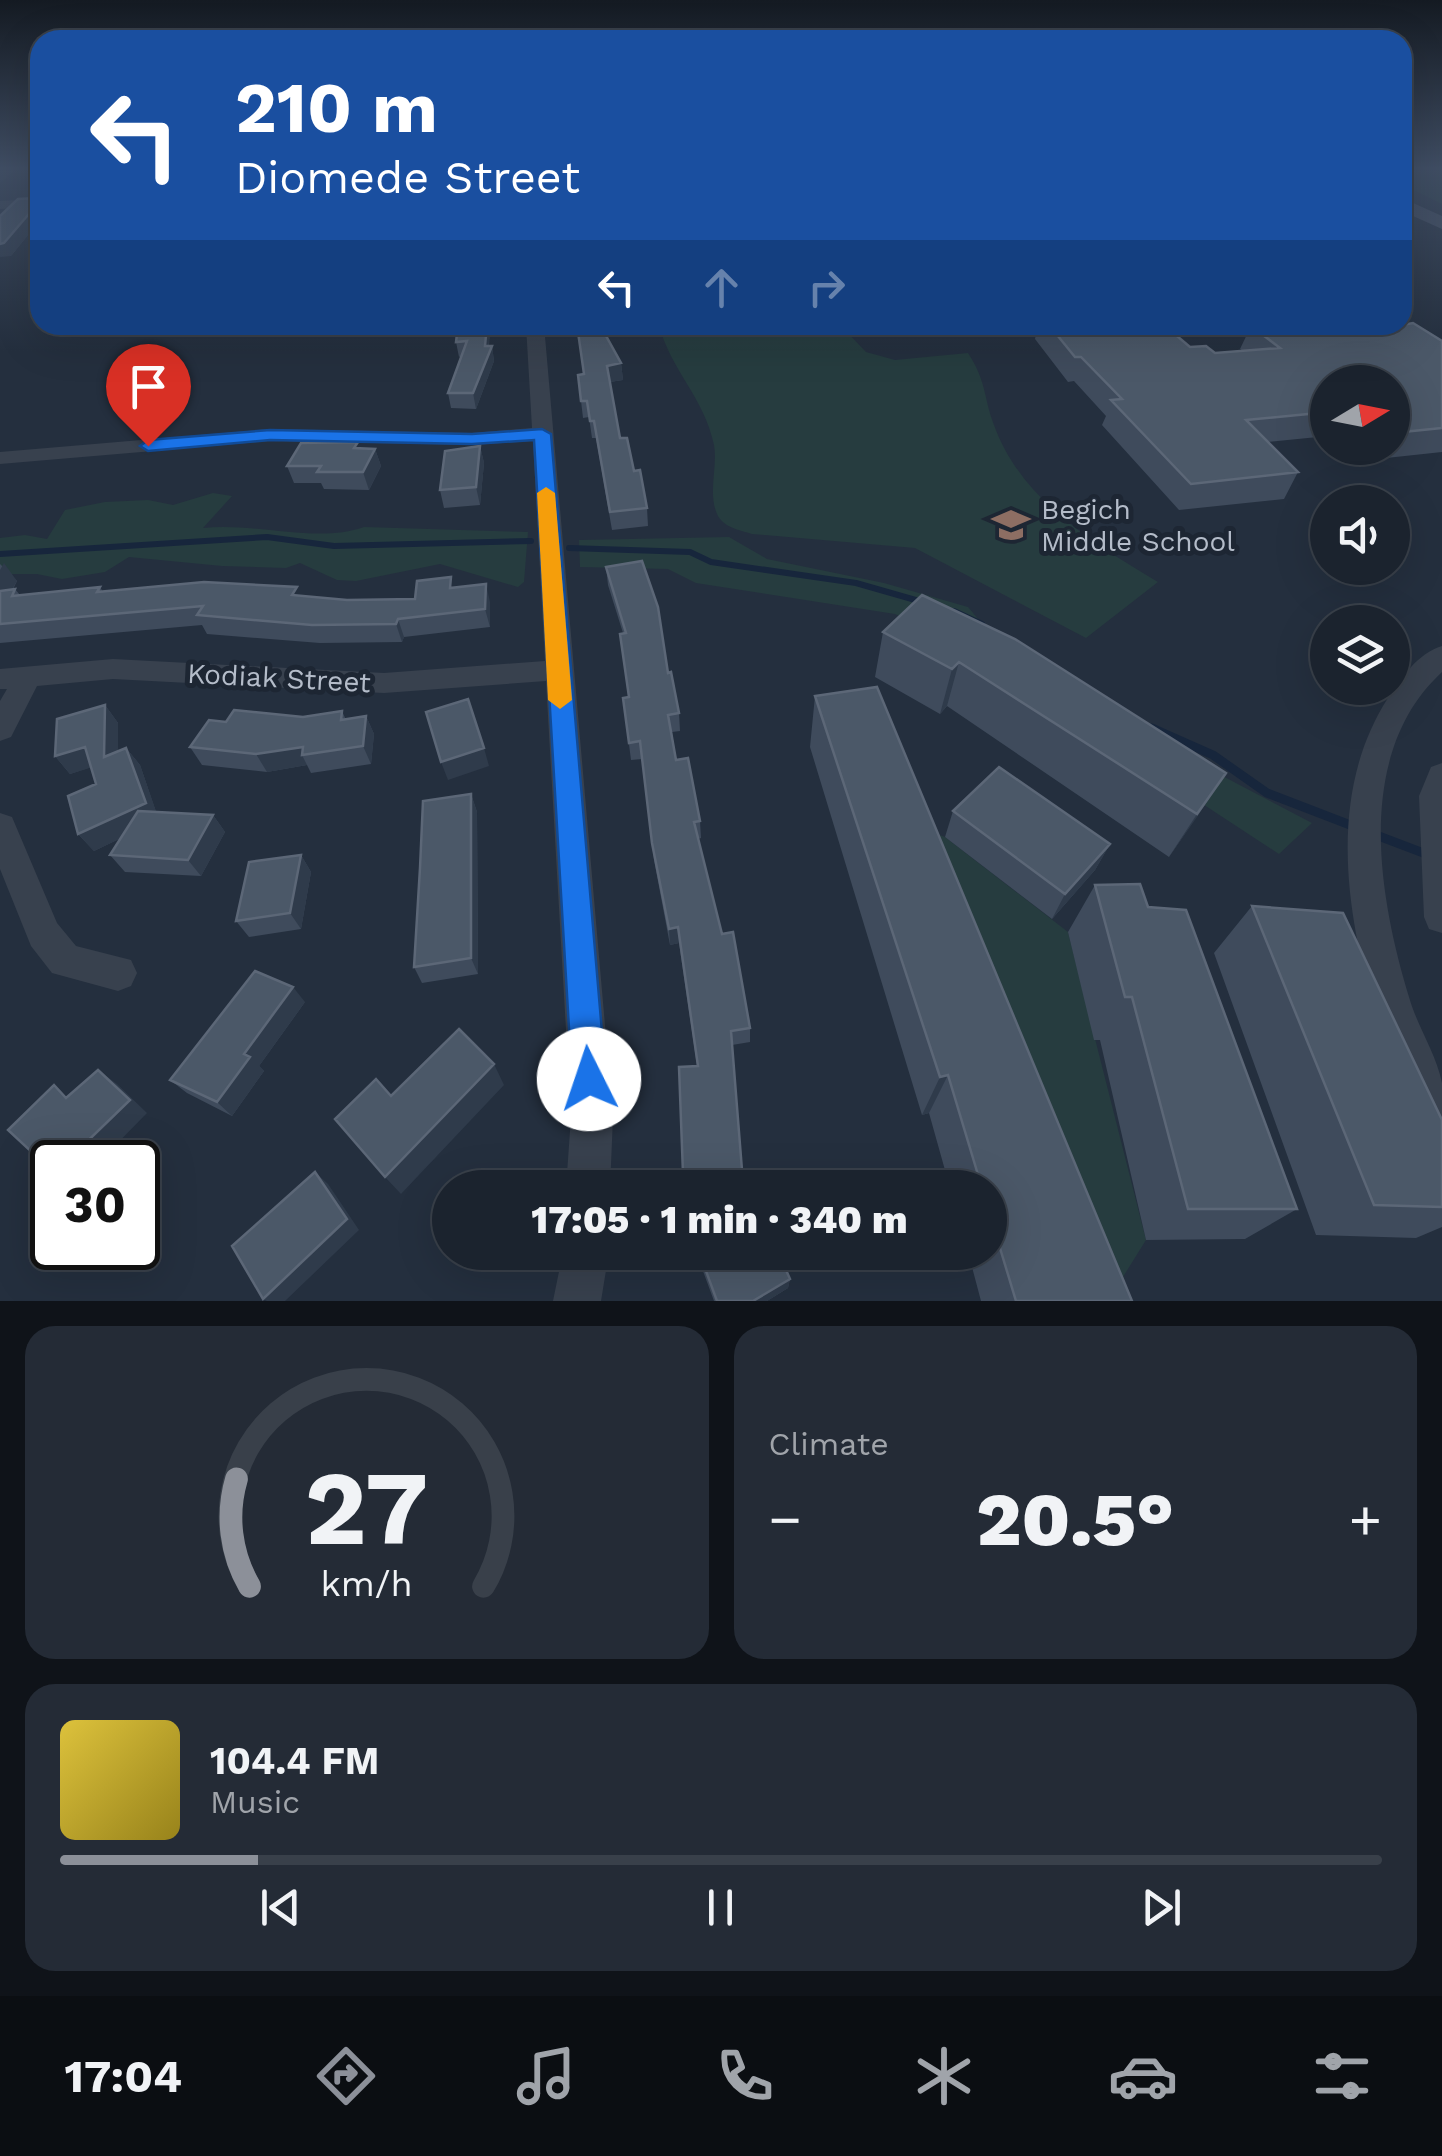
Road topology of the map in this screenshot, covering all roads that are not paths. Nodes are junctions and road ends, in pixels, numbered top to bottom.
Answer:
1 (536, 335) edge
2 (542, 434) junction
3 (0, 458) edge
4 (1442, 656) edge
5 (558, 670) junction
6 (14, 677) edge
7 (0, 729) edge
8 (1438, 786) edge
9 (0, 827) edge
10 (1441, 913) edge
11 (118, 973) dead end
12 (1442, 1138) edge
13 (589, 1170) edge
14 (583, 1270) edge
15 (577, 1301) edge

1 - 2 street
2 - 3 street
2 - 5 street
4 - 12 street
5 - 6 street, Kodiak Street
5 - 13 street
6 - 7 street
8 - 10 street
9 - 11 street
14 - 15 street

